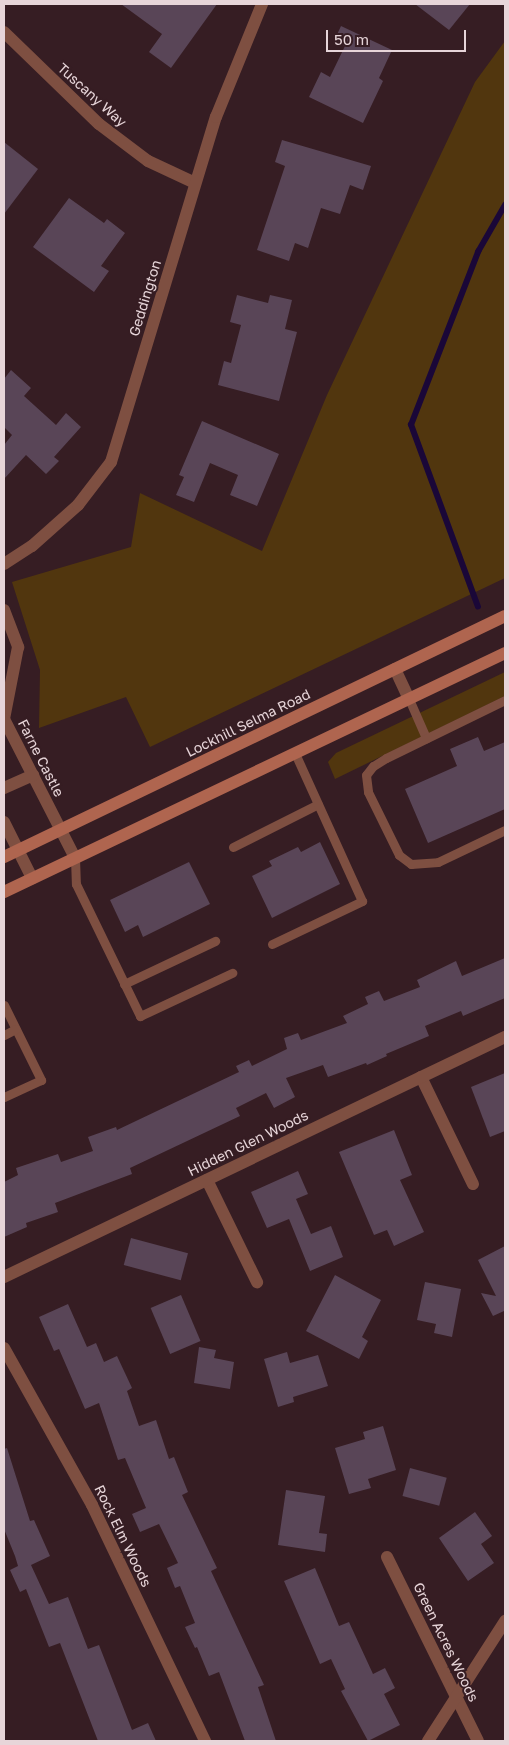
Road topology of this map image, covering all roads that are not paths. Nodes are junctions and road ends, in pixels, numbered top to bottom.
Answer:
1 (262, 4) edge
2 (4, 32) edge
3 (195, 183) junction
4 (4, 564) edge
5 (4, 610) edge
6 (505, 616) edge
7 (505, 653) edge
8 (395, 669) junction
9 (409, 699) junction
10 (505, 700) edge
11 (4, 719) edge
12 (426, 738) junction
13 (295, 753) junction
14 (33, 775) junction
15 (4, 788) edge
16 (318, 804) junction
17 (4, 822) edge
18 (60, 830) junction
19 (505, 830) edge
20 (233, 847) dead end
21 (18, 850) junction
22 (4, 857) edge
23 (75, 858) junction
24 (32, 878) junction
25 (4, 892) edge
26 (215, 941) dead end
27 (272, 944) dead end
28 (232, 973) dead end
29 (124, 984) junction
30 (4, 1005) edge
31 (16, 1029) junction
32 (4, 1035) edge
33 (505, 1037) edge
34 (421, 1077) junction
35 (4, 1097) edge
36 (207, 1180) junction
37 (473, 1184) dead end
38 (4, 1277) edge
39 (257, 1282) dead end
40 (4, 1348) edge
41 (387, 1557) dead end
42 (505, 1621) edge
43 (457, 1700) junction
44 (205, 1741) edge
45 (428, 1741) edge
46 (478, 1741) edge

1 - 3 street, Geddington
2 - 3 street, Tuscany Way
3 - 4 street, Geddington
5 - 11 street, Farne Castle
6 - 8 main road, Lockhill Selma Road
7 - 9 main road
8 - 9 street
8 - 18 main road, Lockhill Selma Road
9 - 12 lane
9 - 13 main road
10 - 12 lane
11 - 14 street, Farne Castle
12 - 19 lane
13 - 16 lane
13 - 23 main road
14 - 15 street
14 - 18 street, Farne Castle
16 - 20 lane
16 - 27 lane
17 - 21 street
18 - 21 main road, Lockhill Selma Road
18 - 23 street, Farne Castle
21 - 22 main road, Lockhill Selma Road
21 - 24 street
23 - 24 main road
23 - 29 lane
24 - 25 main road
26 - 29 lane
28 - 29 lane
30 - 31 lane
31 - 32 lane
31 - 35 lane
33 - 34 street, Hidden Glen Woods
34 - 36 street, Hidden Glen Woods
34 - 37 street
36 - 38 street, Hidden Glen Woods
36 - 39 street
40 - 44 street, Rock Elm Woods
41 - 43 street, Green Acres Woods
42 - 43 street
43 - 45 street
43 - 46 street, Green Acres Woods

